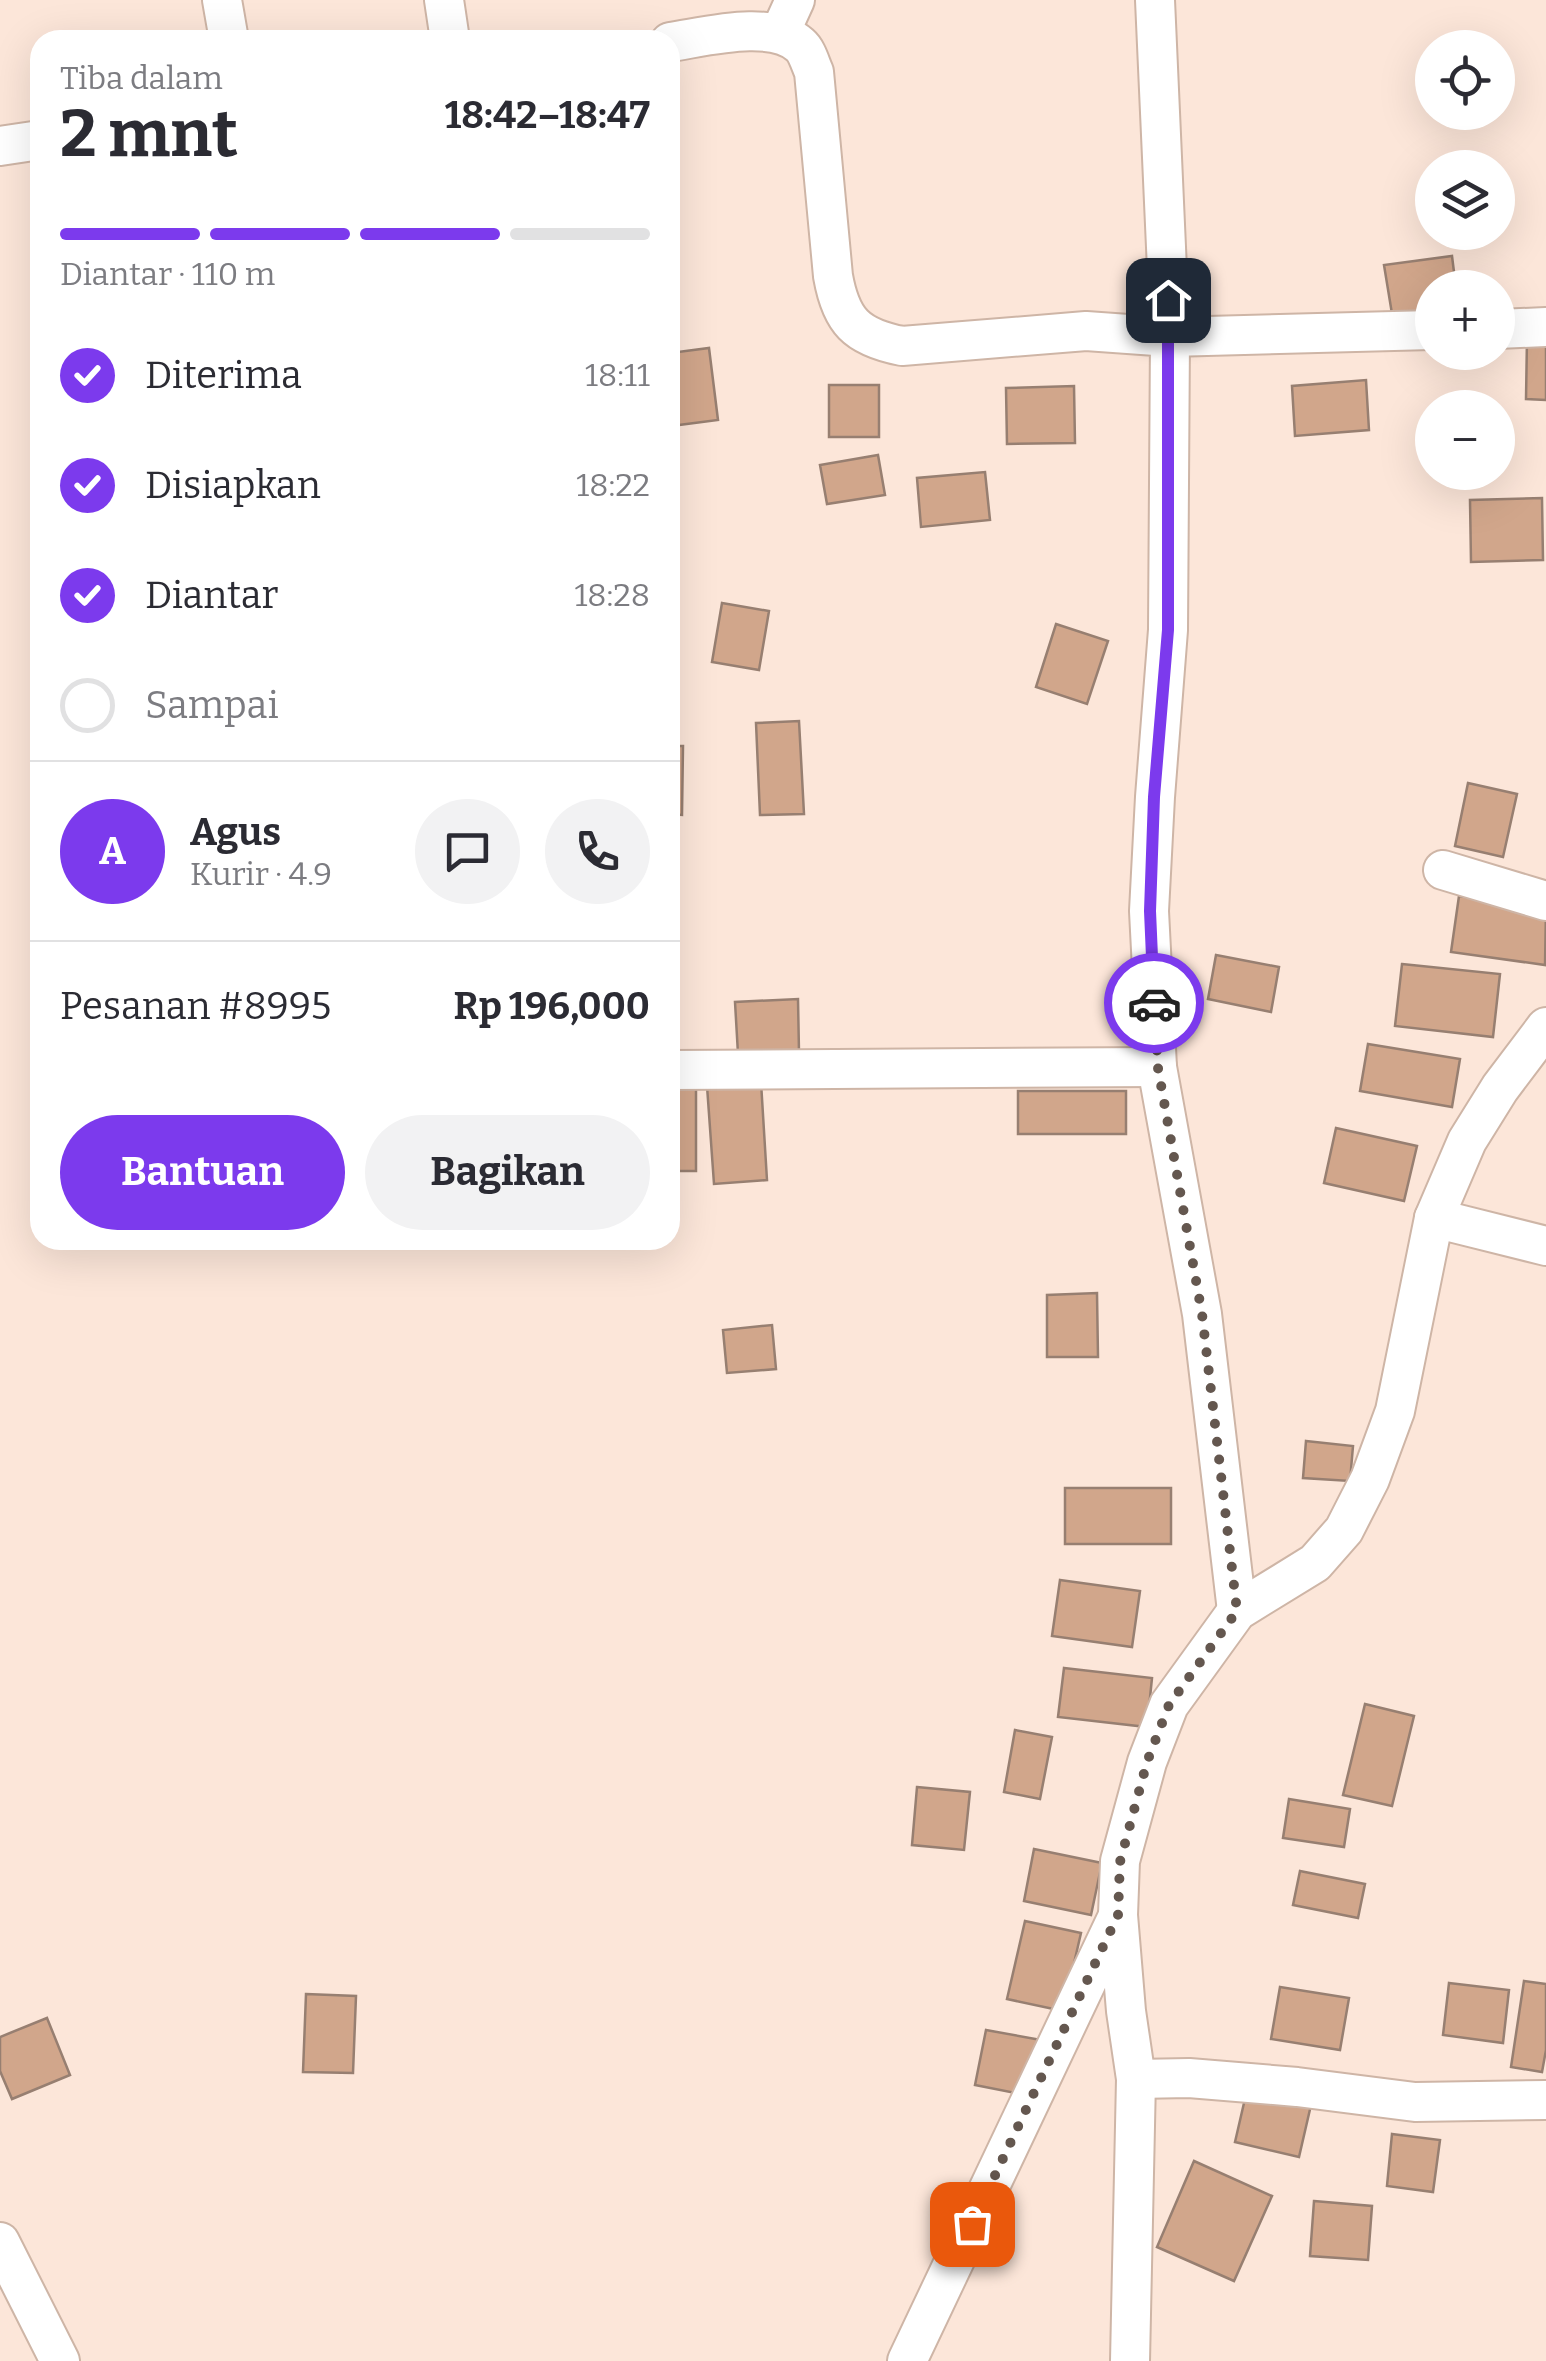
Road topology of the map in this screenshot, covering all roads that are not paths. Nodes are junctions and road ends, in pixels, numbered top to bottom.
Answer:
1 (222, 0) edge
2 (444, 0) edge
3 (1155, 0) edge
4 (787, 16) edge
5 (227, 30) edge
6 (448, 30) edge
7 (680, 41) edge
8 (30, 142) edge
9 (0, 146) edge
10 (1546, 328) edge
11 (1515, 329) edge
12 (1415, 330) edge
13 (1170, 337) junction
14 (1443, 870) dead end
15 (1546, 901) edge
16 (1546, 1027) edge
17 (1158, 1068) junction
18 (680, 1070) edge
19 (1434, 1218) junction
20 (1546, 1246) edge
21 (1237, 1611) junction
22 (1118, 1915) junction
23 (1136, 2079) junction
24 (1546, 2100) edge
25 (0, 2242) edge
26 (60, 2361) edge
27 (907, 2361) edge
28 (1130, 2361) edge

1 - 5 street
2 - 6 street
3 - 13 street
4 - 7 street
4 - 13 street
8 - 9 street
10 - 11 street
12 - 13 street
13 - 17 street
14 - 15 street
16 - 19 street
17 - 18 street
17 - 21 street
19 - 20 street
19 - 21 street
21 - 22 street
22 - 23 street
22 - 27 street
23 - 24 street
23 - 28 street
25 - 26 street

